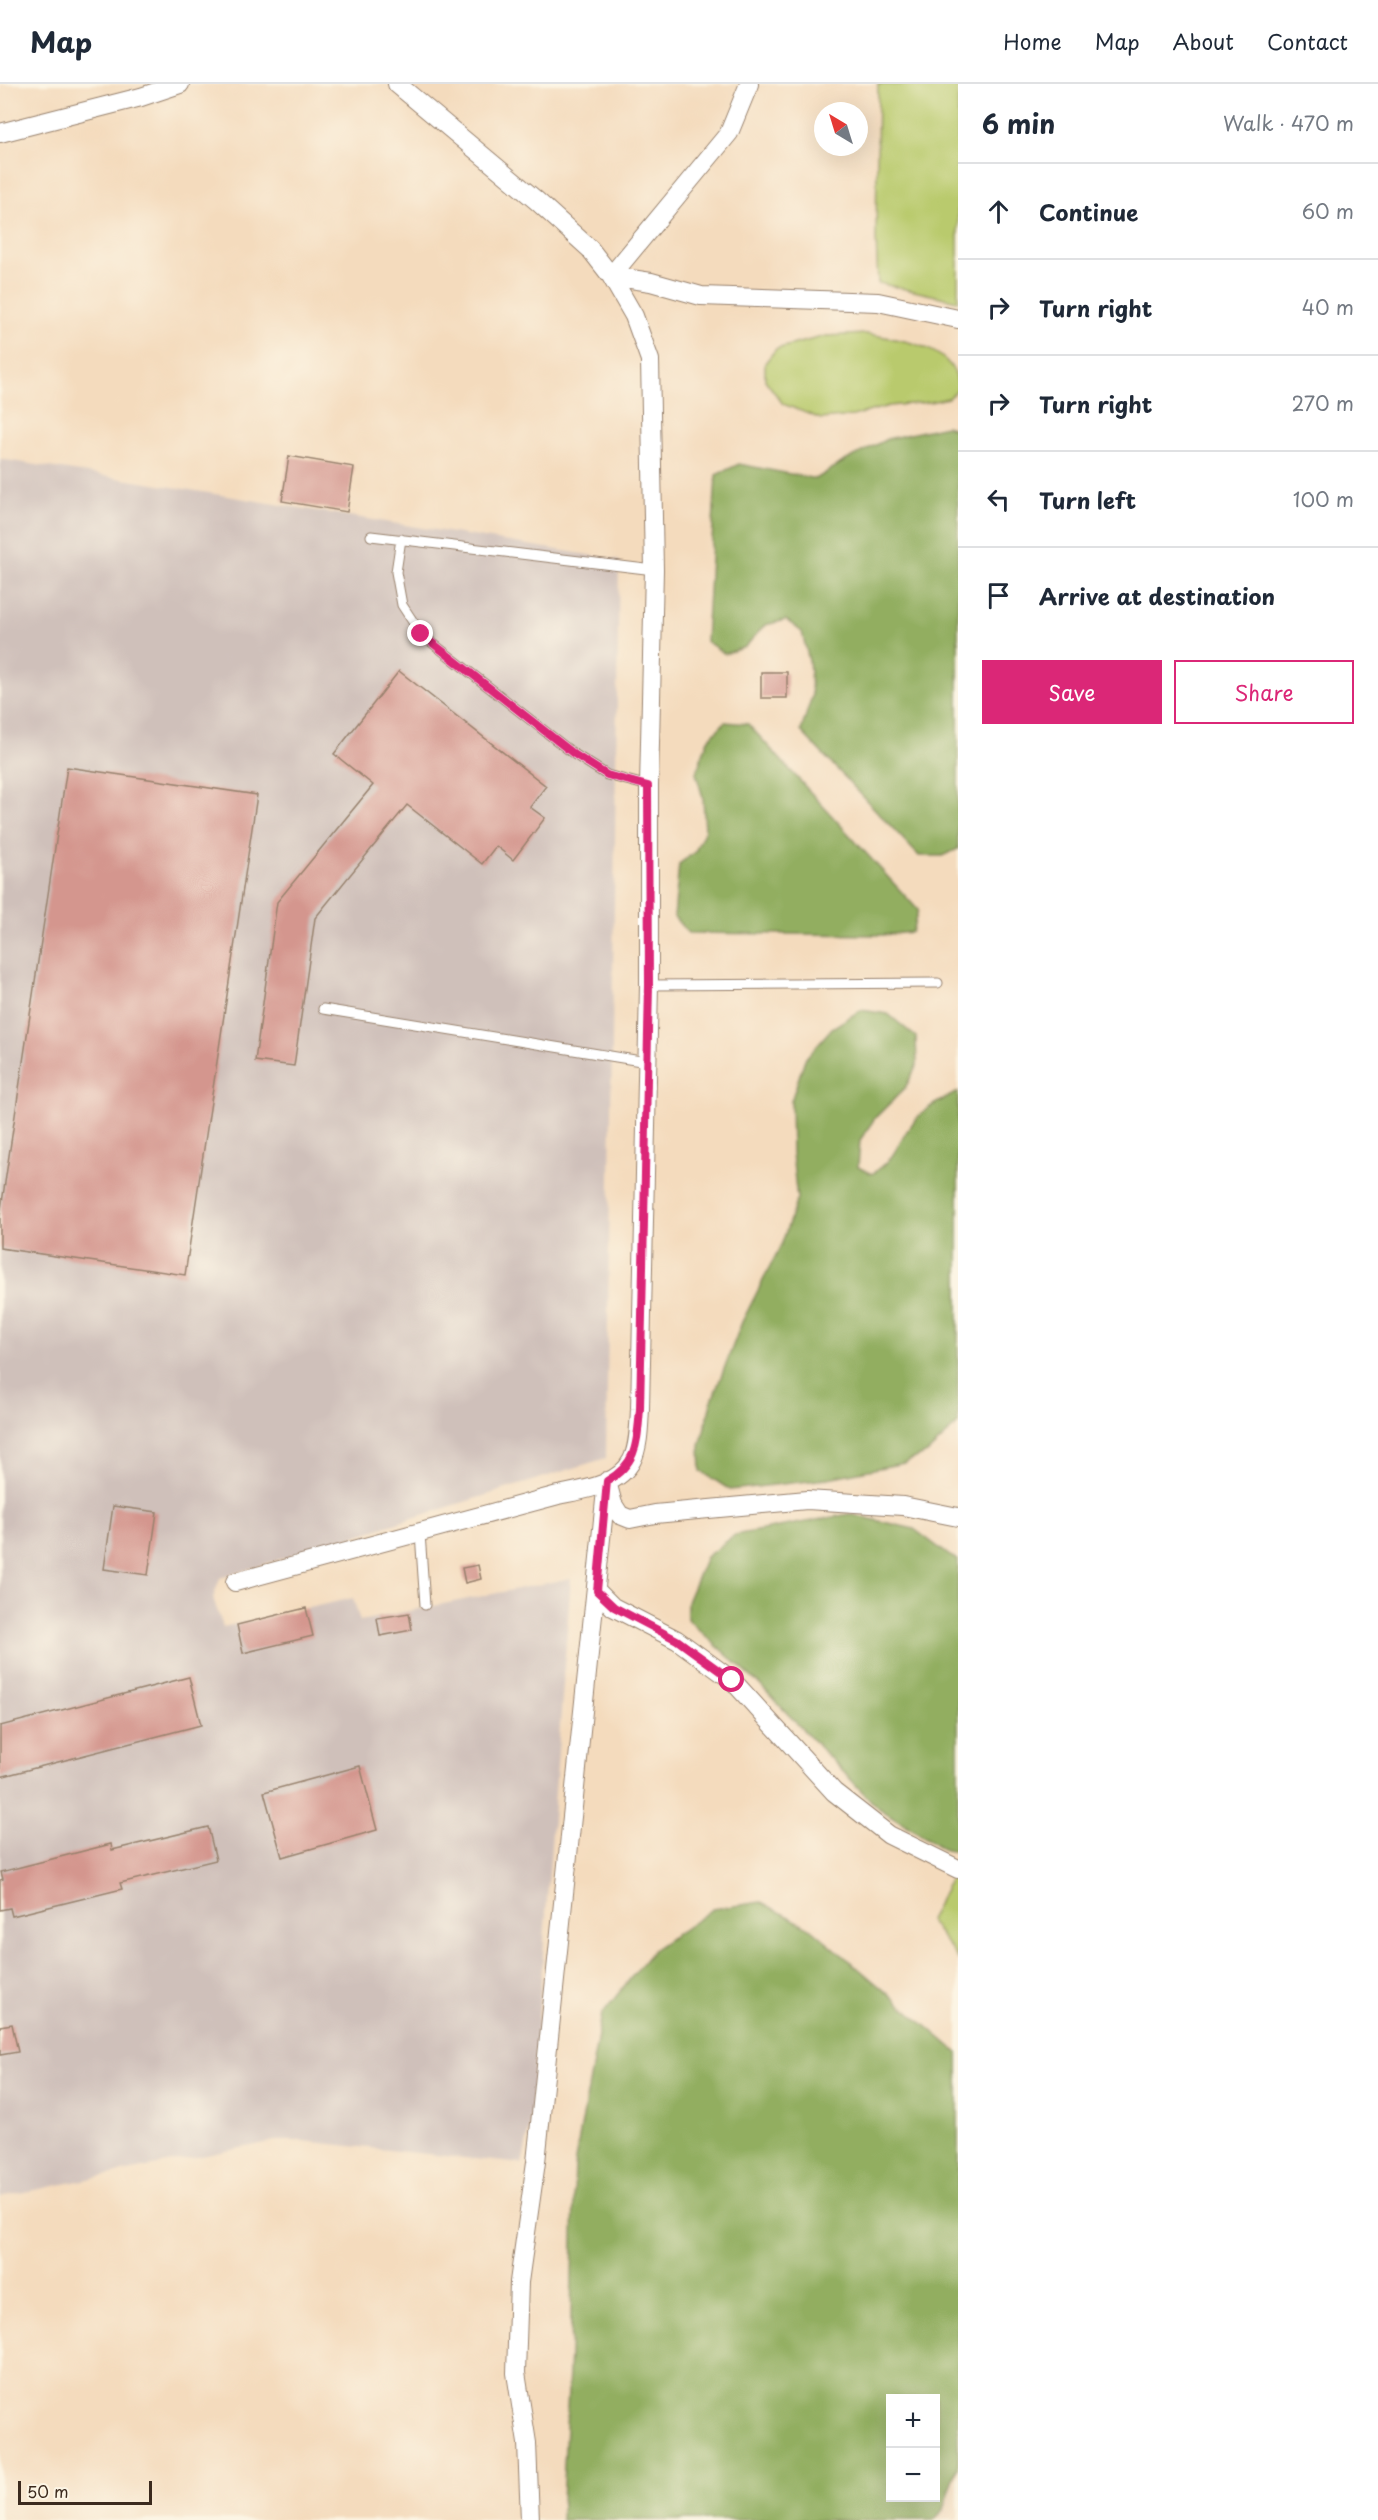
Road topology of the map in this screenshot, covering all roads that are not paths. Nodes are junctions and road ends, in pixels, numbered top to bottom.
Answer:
1 (180, 84) edge
2 (397, 84) edge
3 (749, 84) edge
4 (0, 133) edge
5 (611, 276) junction
6 (957, 314) edge
7 (371, 536) dead end
8 (401, 539) junction
9 (654, 570) junction
10 (648, 786) junction
11 (939, 983) dead end
12 (649, 985) junction
13 (323, 1010) dead end
14 (647, 1062) junction
15 (607, 1481) junction
16 (958, 1517) edge
17 (420, 1533) junction
18 (235, 1582) dead end
19 (597, 1591) junction
20 (425, 1605) dead end
21 (958, 1869) edge
22 (530, 2520) edge

1 - 4 street
2 - 5 street
3 - 5 street
5 - 6 street
5 - 9 street
7 - 8 lane
8 - 9 lane
8 - 10 lane
9 - 10 street
10 - 12 street
11 - 12 lane
12 - 14 street
13 - 14 lane
14 - 15 street
15 - 16 street
15 - 17 street
15 - 19 street
17 - 18 street
17 - 20 lane
19 - 21 street
19 - 22 street

